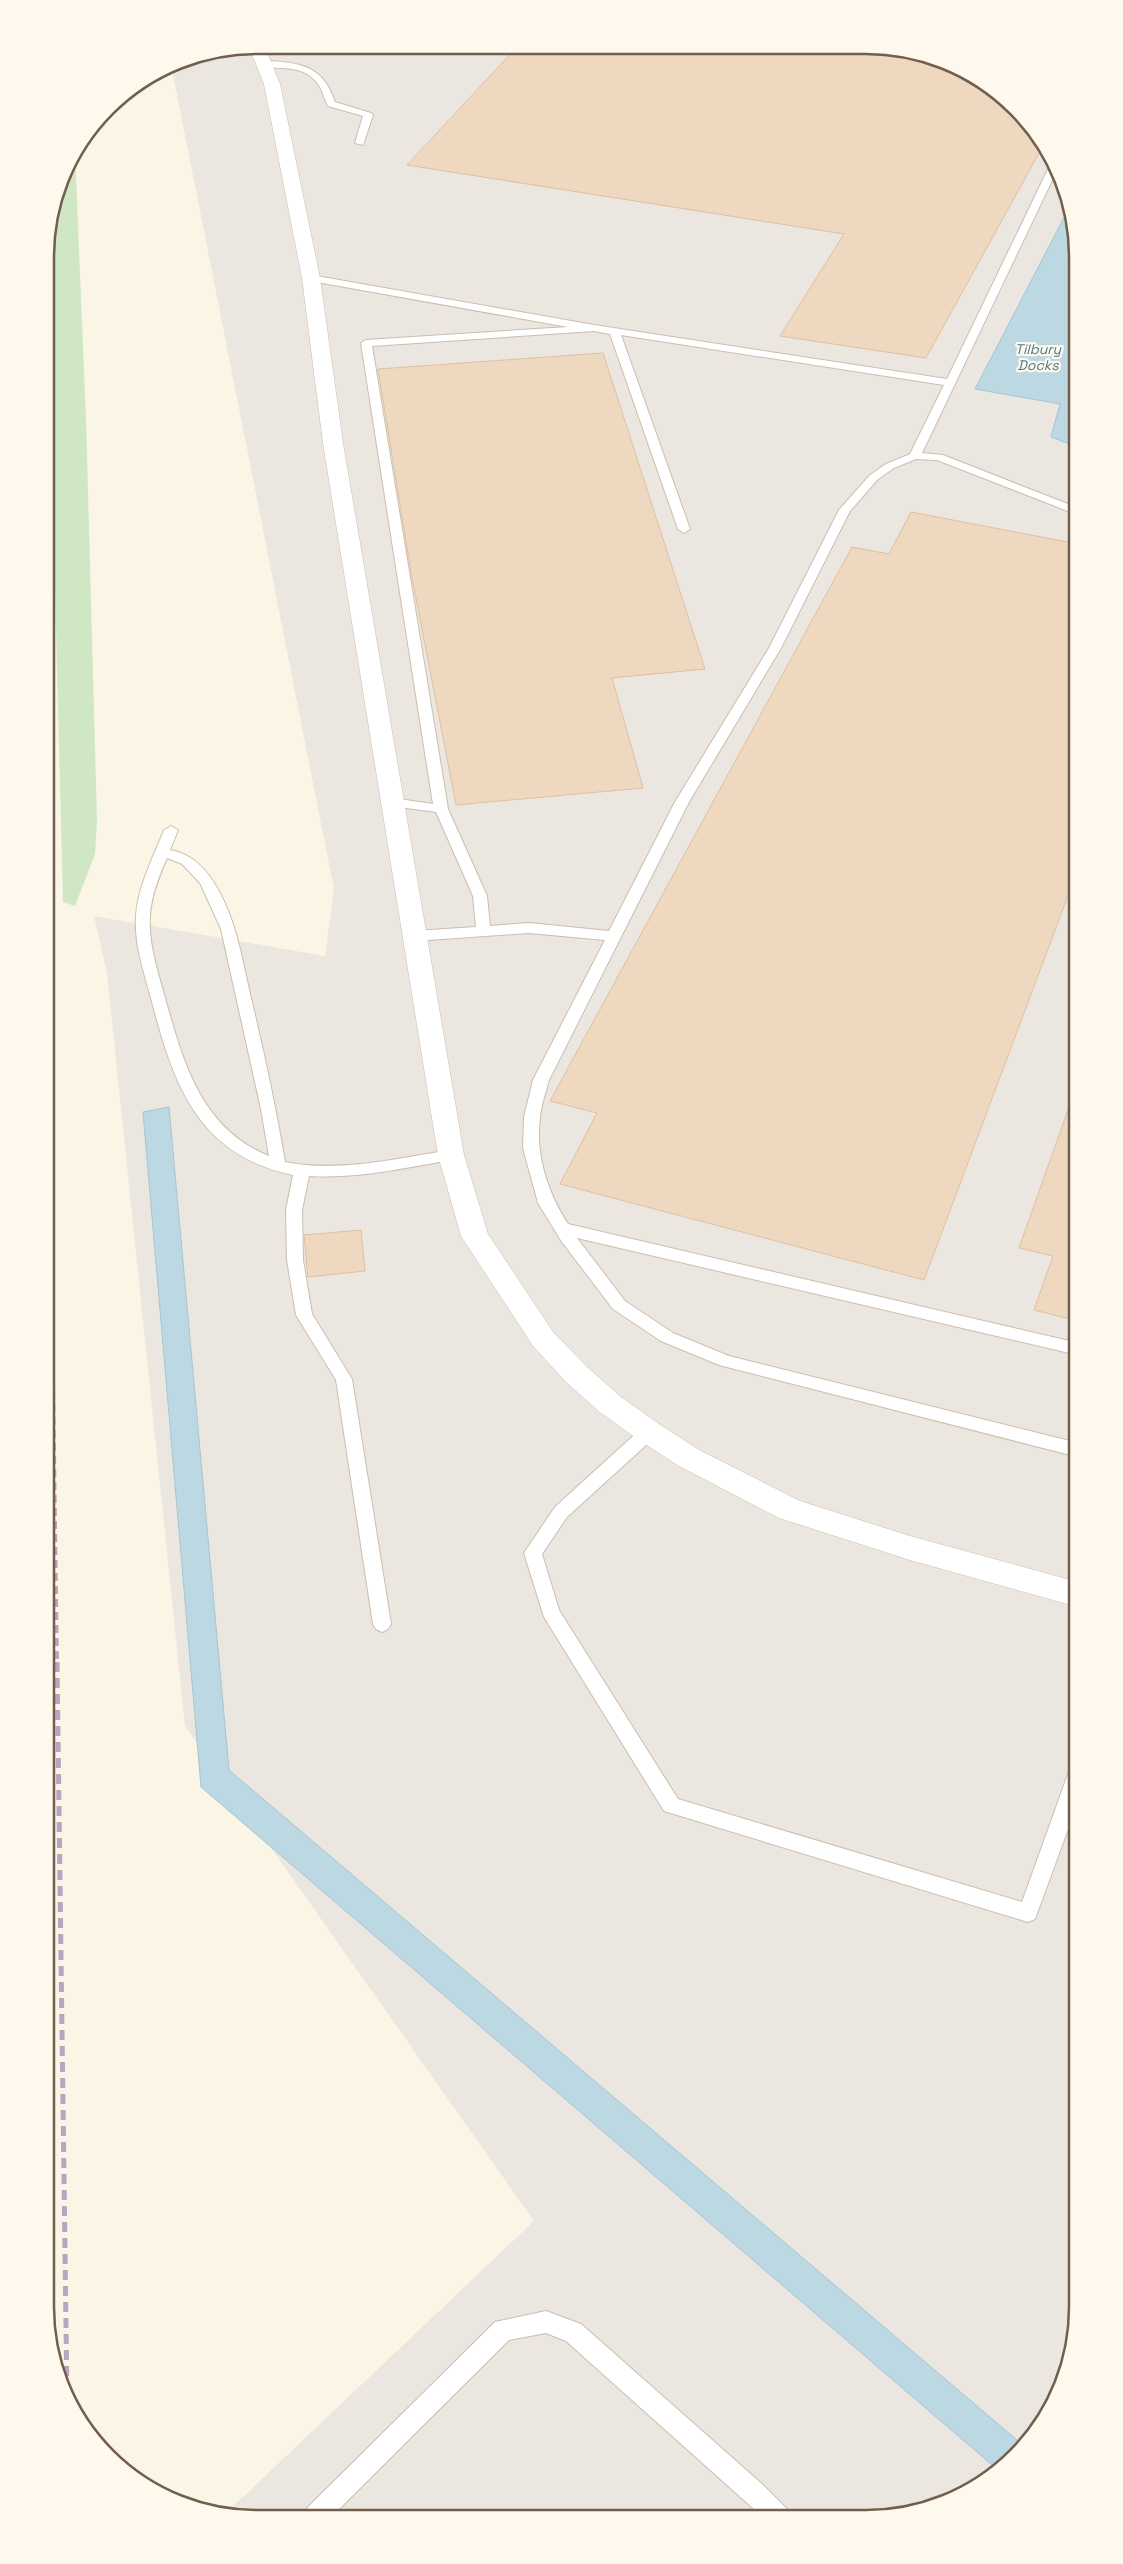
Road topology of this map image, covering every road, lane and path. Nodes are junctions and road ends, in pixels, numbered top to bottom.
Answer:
1 (260, 55) edge
2 (360, 143) dead end
3 (1051, 173) edge
4 (311, 278) junction
5 (594, 328) junction
6 (614, 330) junction
7 (950, 383) junction
8 (915, 456) junction
9 (1069, 508) edge
10 (684, 529) dead end
11 (392, 802) junction
12 (440, 809) junction
13 (171, 830) dead end
14 (163, 853) junction
15 (483, 931) junction
16 (414, 936) junction
17 (614, 936) junction
18 (450, 1155) junction
19 (278, 1166) junction
20 (302, 1171) junction
21 (563, 1229) junction
22 (1069, 1347) edge
23 (648, 1432) junction
24 (1069, 1448) edge
25 (1069, 1592) edge
26 (382, 1624) dead end
27 (1069, 1799) edge
28 (321, 2510) edge
29 (772, 2510) edge

1 - 2 lane
1 - 4 street
3 - 7 lane
4 - 5 lane
4 - 11 street
5 - 6 lane
5 - 12 lane
6 - 7 lane
6 - 10 lane
7 - 8 lane
8 - 9 lane
8 - 17 lane
11 - 12 lane
11 - 16 street
12 - 15 lane
13 - 14 lane
14 - 19 lane
14 - 19 lane
15 - 16 lane
15 - 17 lane
16 - 18 street
17 - 21 lane
18 - 20 lane
18 - 23 street
19 - 20 lane
20 - 26 lane
21 - 22 lane
21 - 24 lane
23 - 25 street
23 - 27 lane
28 - 29 lane

